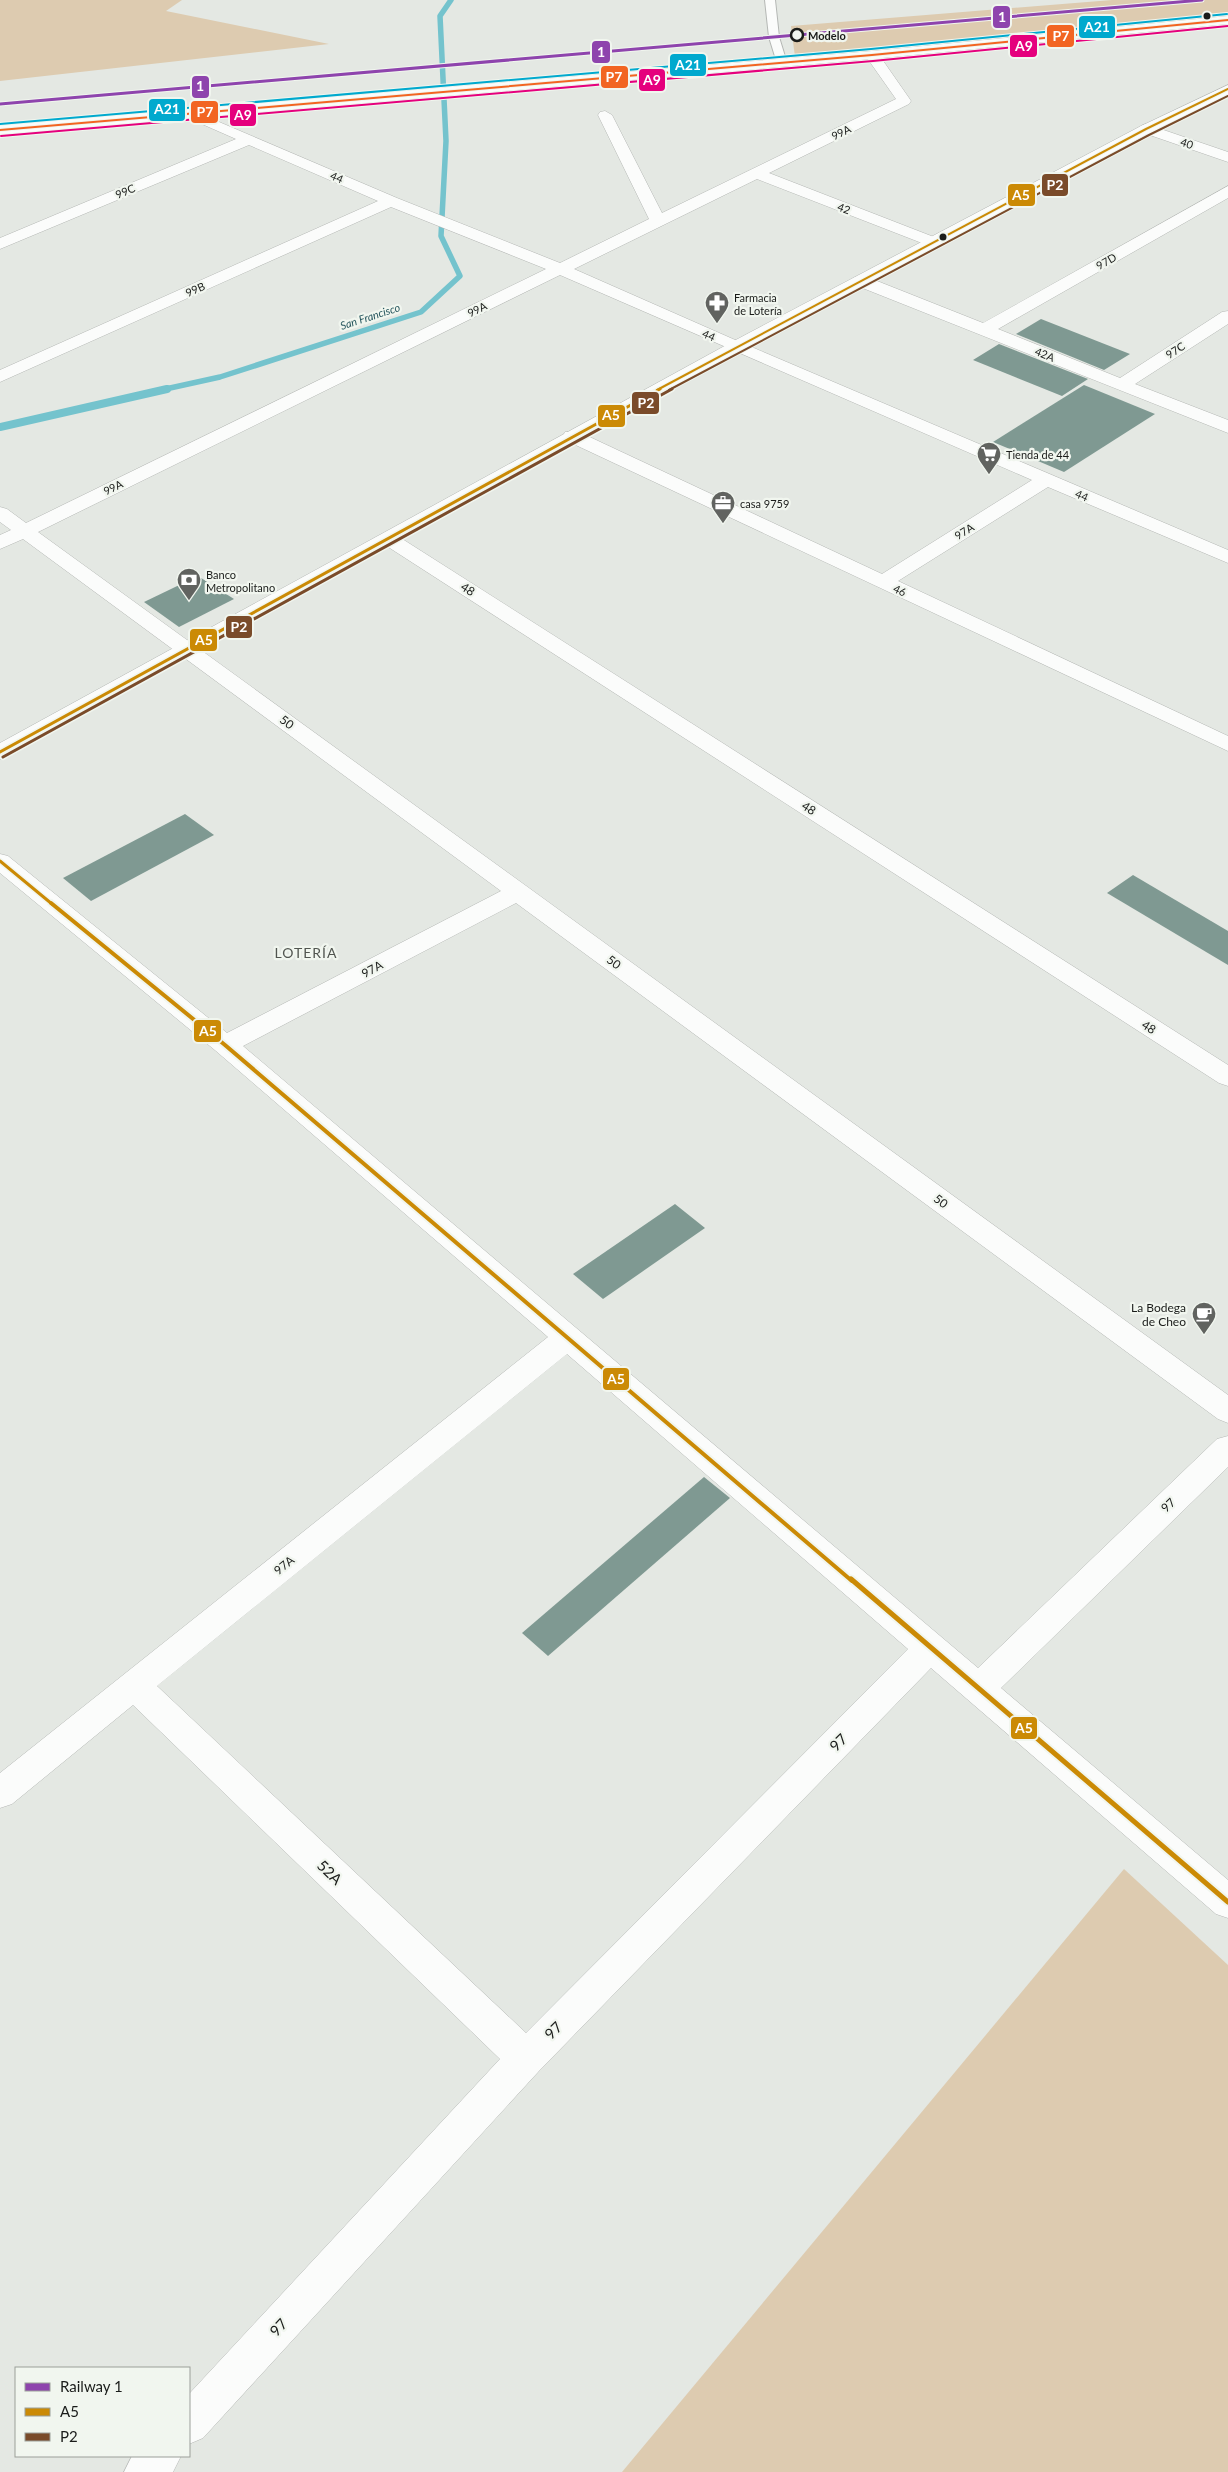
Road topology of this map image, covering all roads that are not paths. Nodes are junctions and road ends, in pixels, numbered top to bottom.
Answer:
1 (770, 0) edge
2 (1228, 20) edge
3 (872, 55) junction
4 (782, 63) junction
5 (1228, 89) edge
6 (191, 114) junction
7 (605, 115) dead end
8 (1146, 129) junction
9 (0, 130) edge
10 (250, 139) junction
11 (1228, 157) edge
12 (755, 173) junction
13 (1228, 192) edge
14 (391, 201) junction
15 (658, 221) junction
16 (933, 242) junction
17 (0, 244) edge
18 (560, 269) junction
19 (861, 281) junction
20 (1228, 316) edge
21 (984, 330) junction
22 (736, 347) junction
23 (0, 377) edge
24 (1122, 384) junction
25 (1228, 428) edge
26 (572, 436) junction
27 (1046, 480) junction
28 (0, 513) edge
29 (24, 531) junction
30 (389, 539) junction
31 (0, 543) edge
32 (1228, 557) edge
33 (883, 582) junction
34 (187, 648) junction
35 (1228, 744) edge
36 (0, 752) edge
37 (0, 861) edge
38 (518, 892) junction
39 (225, 1045) junction
40 (1228, 1077) edge
41 (568, 1337) junction
42 (1228, 1411) edge
43 (1228, 1448) edge
44 (930, 1648) junction
45 (134, 1685) junction
46 (979, 1688) junction
47 (0, 1793) edge
48 (1228, 1902) edge
49 (526, 2058) junction
50 (190, 2423) edge
51 (159, 2457) edge
52 (145, 2472) edge

1 - 4 lane
2 - 3 street
3 - 4 street
3 - 12 street, 99A
4 - 6 street
5 - 8 street
6 - 9 street
6 - 10 street, 44
7 - 15 street
8 - 11 street, 40
8 - 16 street
10 - 14 street, 44
10 - 17 street, 99C
12 - 15 street, 99A
12 - 16 street, 42
13 - 21 street, 97D
14 - 18 street, 44
14 - 23 street, 99B
15 - 18 street, 99A
16 - 19 street
18 - 22 street, 44
18 - 29 street, 99A
19 - 21 street, 42A
19 - 22 street
20 - 24 street, 97C
21 - 24 street, 42A
22 - 26 street
22 - 27 street, 44
24 - 25 street, 42A
26 - 30 street
26 - 33 street, 46
27 - 32 street, 44
27 - 33 street, 97A
28 - 29 street, 50
29 - 31 street, 99A
29 - 34 street, 50
30 - 34 street
30 - 40 street, 48
33 - 35 street, 46
34 - 36 street
34 - 38 street, 50
37 - 39 street
38 - 39 street, 97A
38 - 42 street, 50
39 - 41 street
41 - 44 street
41 - 45 street, 97A
43 - 46 street, 97
44 - 46 street
44 - 49 street, 97
45 - 47 street, 97A
45 - 49 street, 52A
46 - 48 street
49 - 50 street, 97
51 - 52 street

